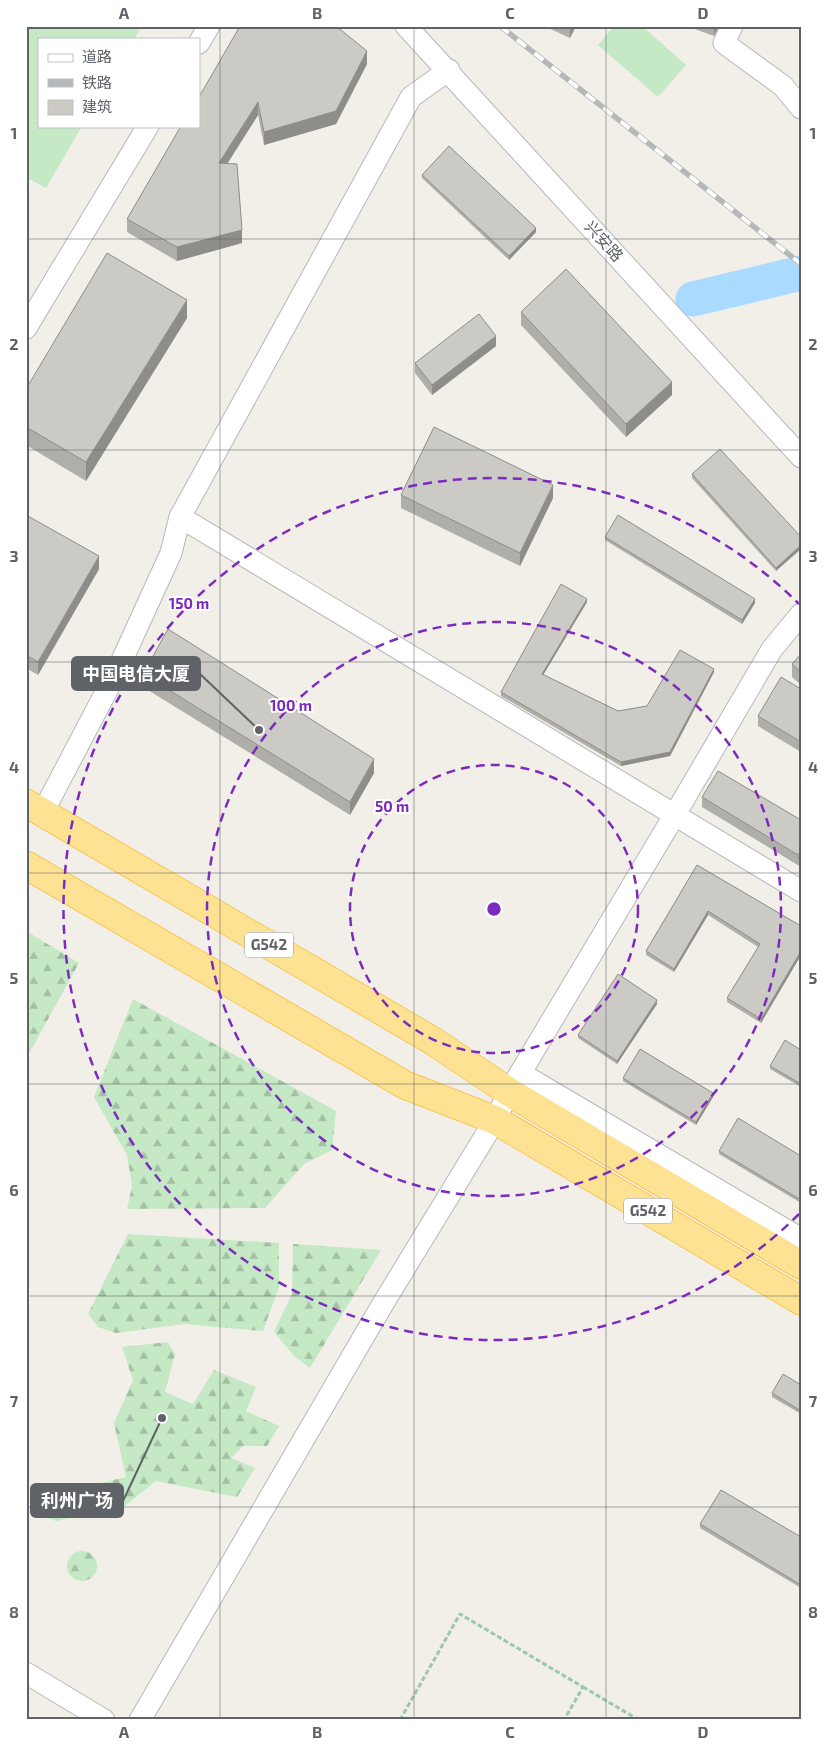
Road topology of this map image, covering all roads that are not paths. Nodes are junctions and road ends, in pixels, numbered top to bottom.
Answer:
1 (209, 26) edge
2 (732, 26) edge
3 (416, 29) edge
4 (200, 41) edge
5 (449, 70) junction
6 (801, 108) edge
7 (147, 128) edge
8 (26, 328) edge
9 (801, 457) edge
10 (180, 517) junction
11 (801, 614) edge
12 (34, 807) edge
13 (674, 816) junction
14 (26, 865) edge
15 (801, 891) edge
16 (514, 1082) junction
17 (496, 1120) junction
18 (801, 1239) edge
19 (801, 1265) edge
20 (801, 1301) edge
21 (26, 1673) edge
22 (104, 1720) edge
23 (140, 1720) edge

1 - 4 street
2 - 6 street
3 - 5 street, 兴安路
5 - 9 street, 兴安路
5 - 10 street
7 - 8 street
10 - 12 street
10 - 13 street
11 - 13 street
12 - 16 highway, G542
13 - 15 street
13 - 16 street
14 - 17 highway, G542
16 - 17 street
16 - 18 street
16 - 19 highway, G542
17 - 20 highway, G542
17 - 23 street
21 - 22 street

